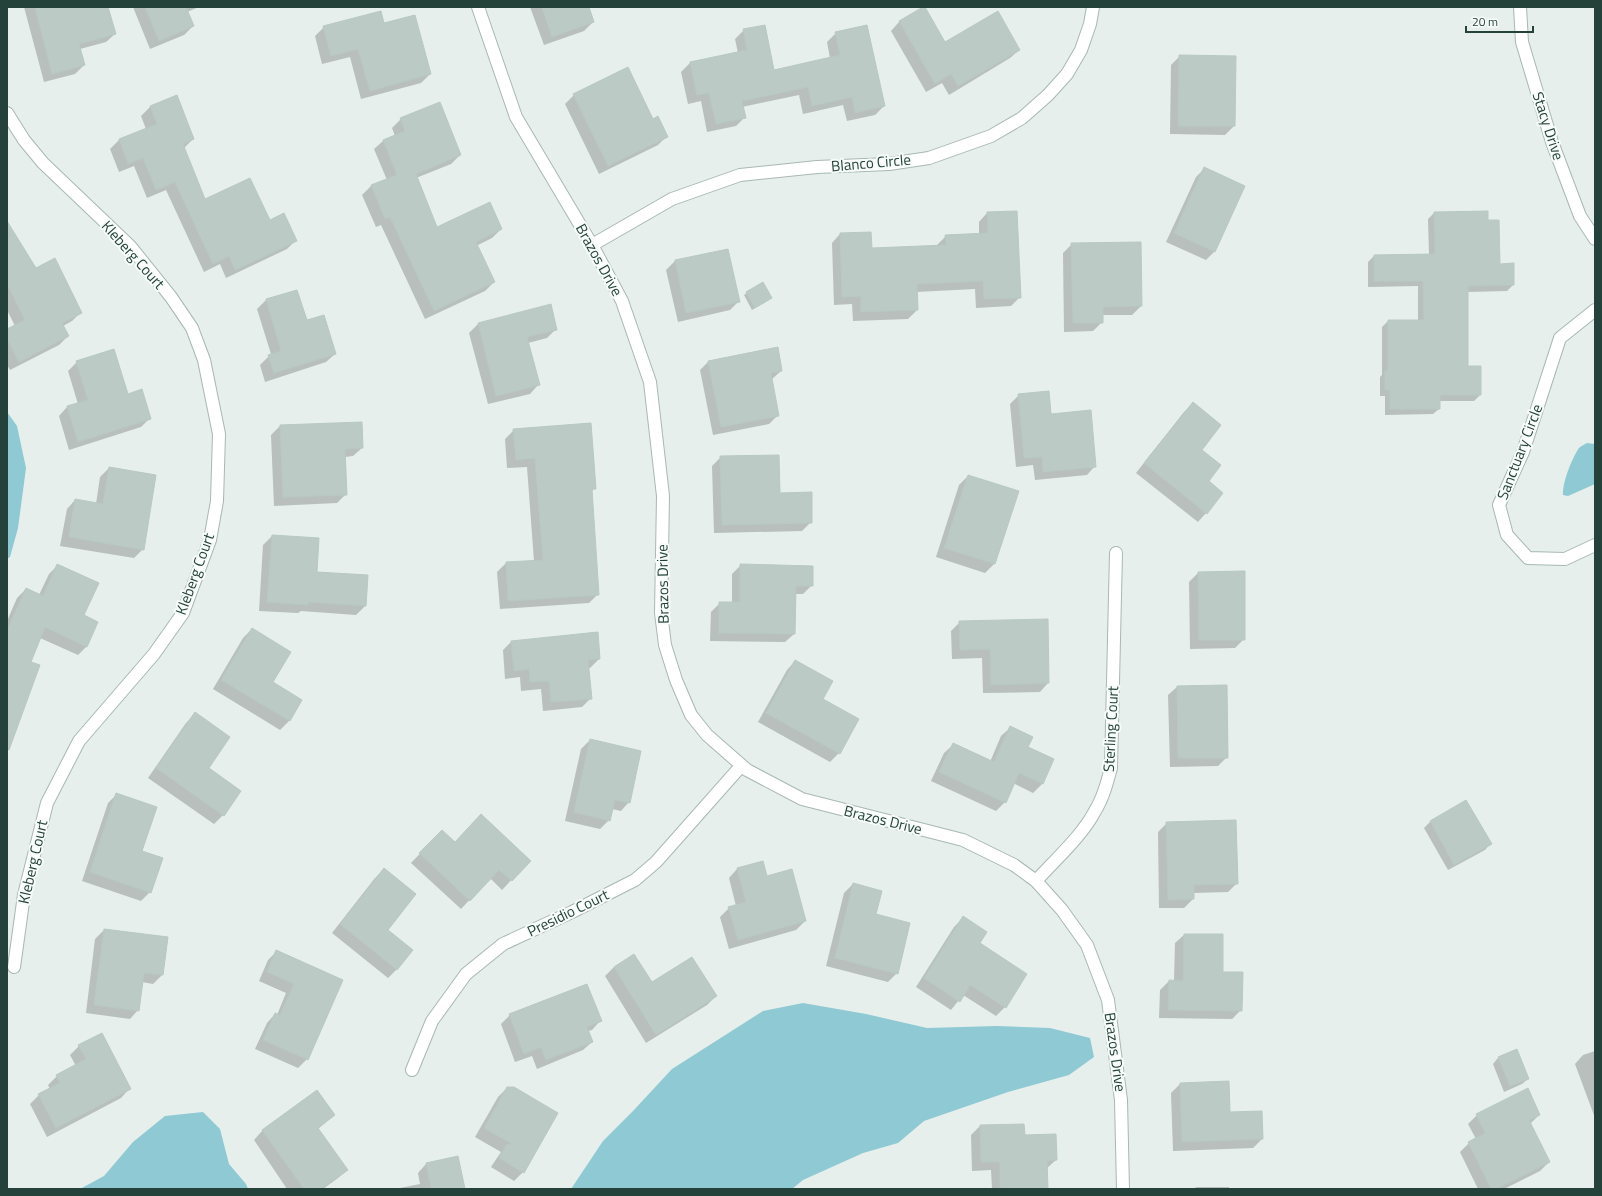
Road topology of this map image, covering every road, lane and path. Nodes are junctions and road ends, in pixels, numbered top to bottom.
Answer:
1 (478, 7) edge
2 (1093, 7) edge
3 (1520, 7) edge
4 (7, 113) edge
5 (1595, 239) edge
6 (592, 245) junction
7 (1595, 310) edge
8 (1595, 545) edge
9 (1116, 553) dead end
10 (741, 766) junction
11 (1036, 881) junction
12 (14, 966) dead end
13 (412, 1070) dead end
14 (1123, 1189) edge

1 - 6 street, Brazos Drive
2 - 6 street, Blanco Circle
3 - 5 street, Stacy Drive
4 - 12 street, Kleberg Court
6 - 10 street, Brazos Drive
7 - 8 street, Sanctuary Circle
9 - 11 street, Sterling Court
10 - 11 street, Brazos Drive
10 - 13 street, Presidio Court
11 - 14 street, Brazos Drive

